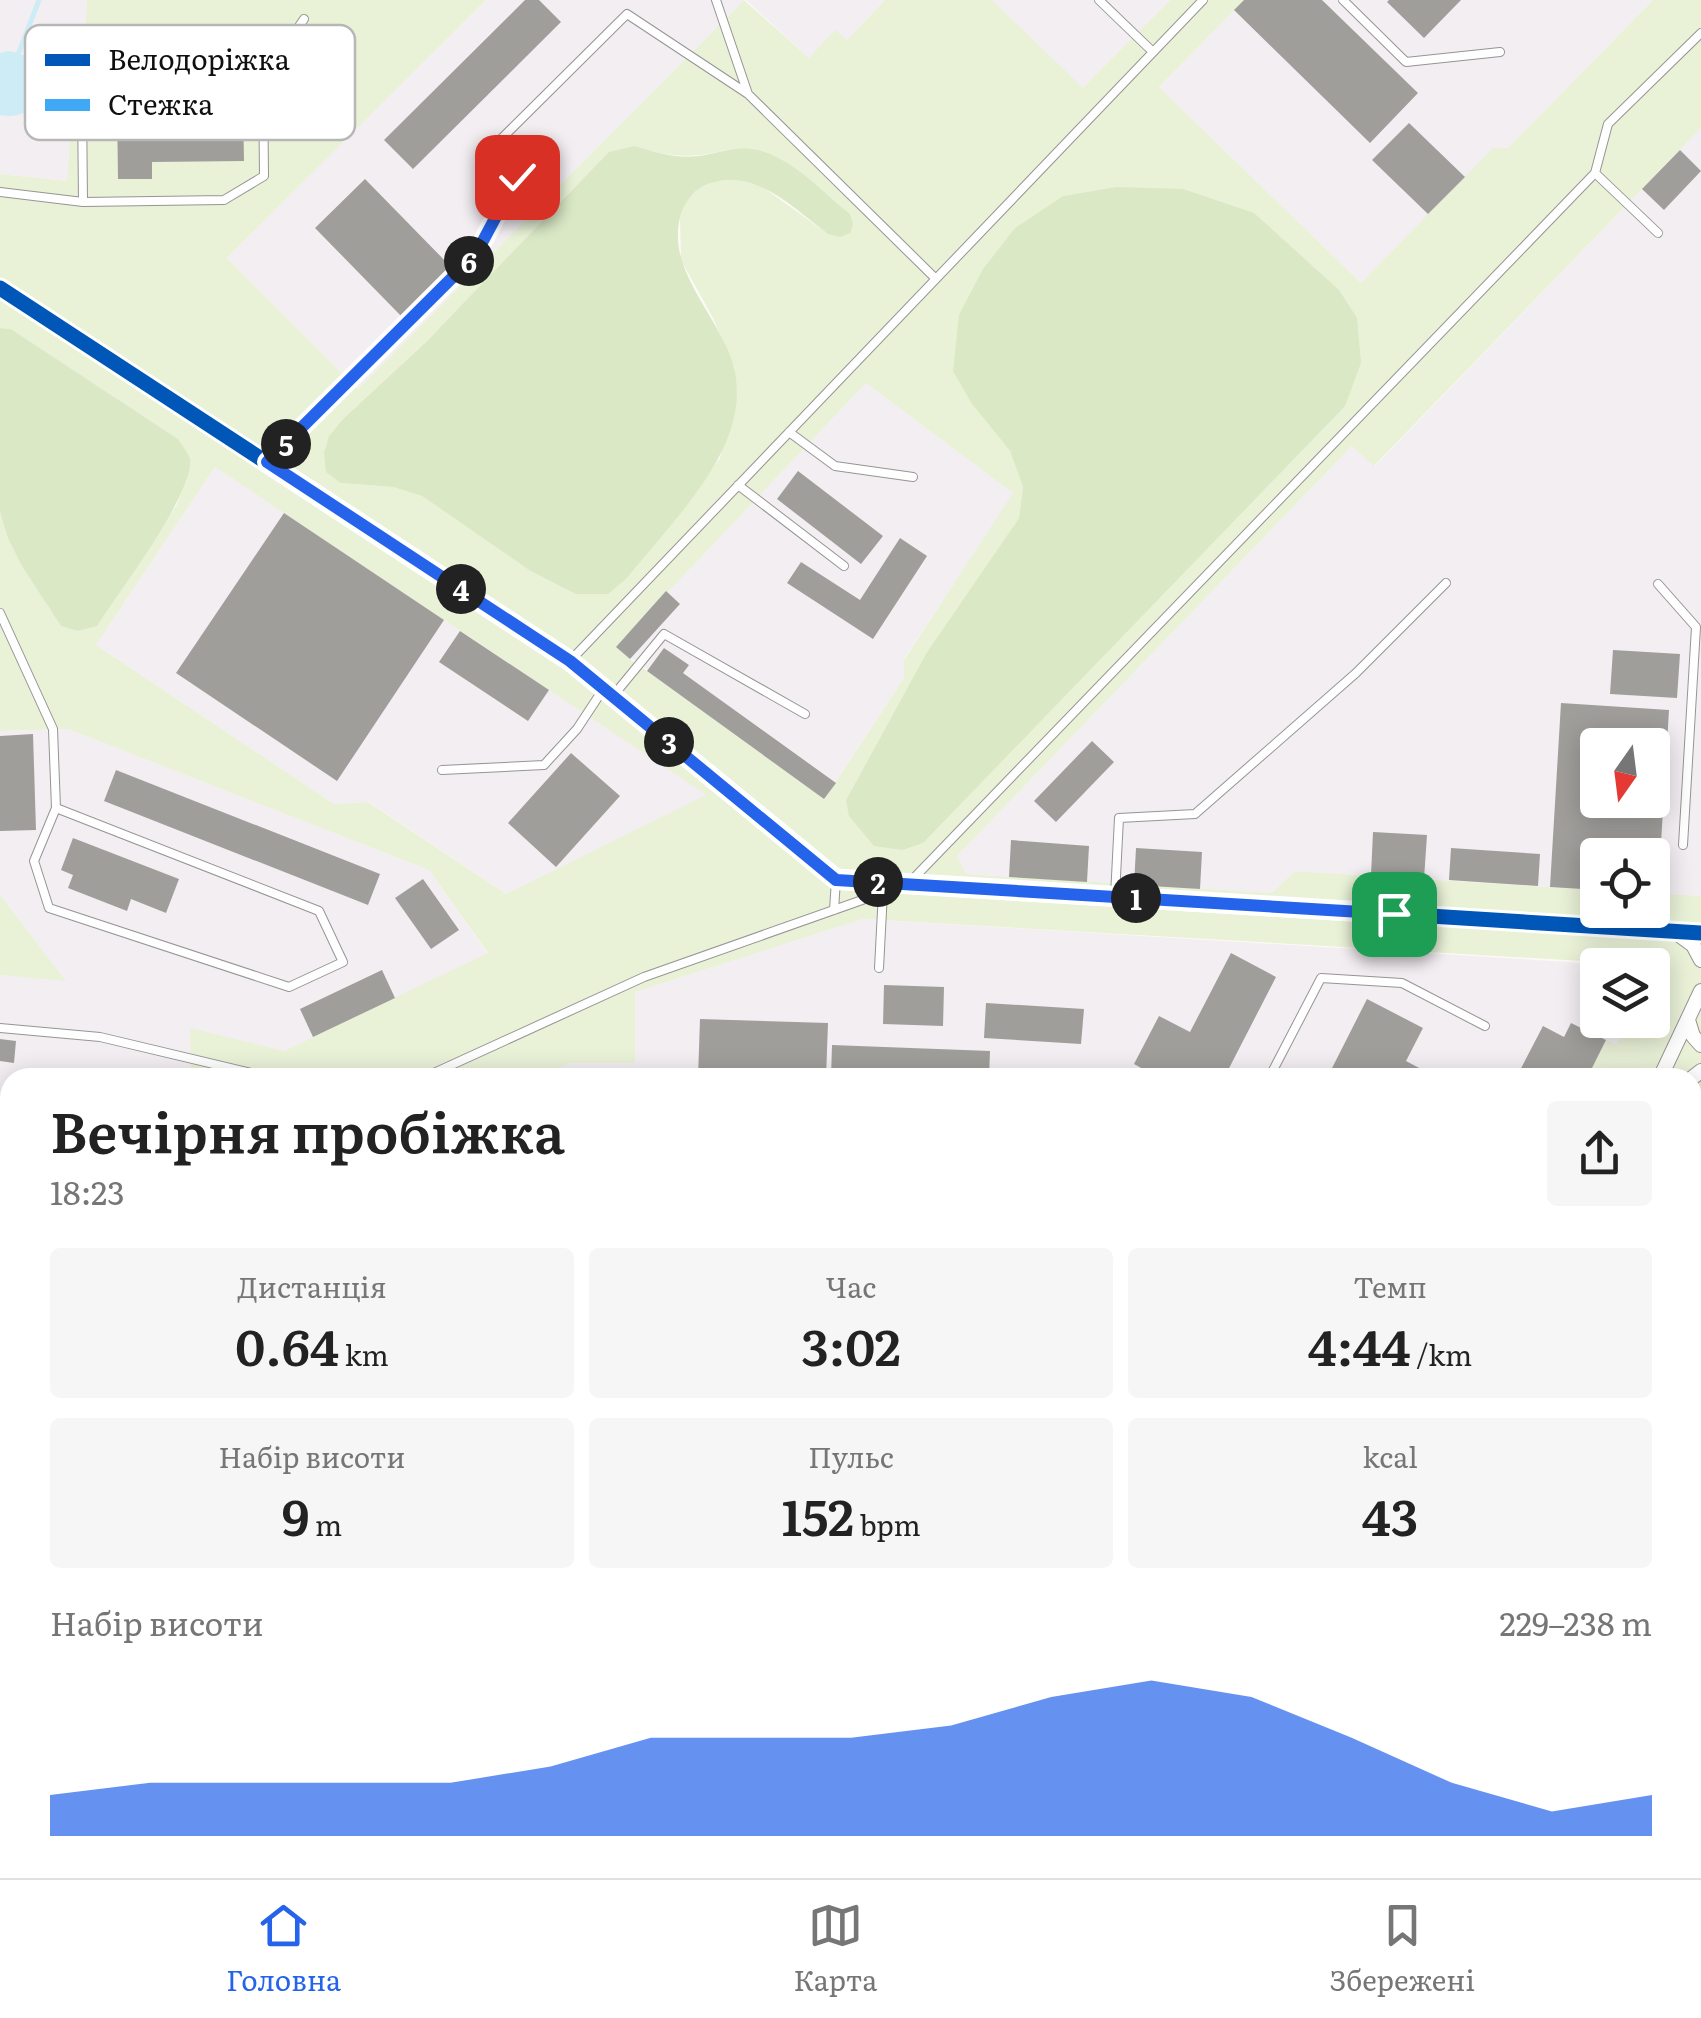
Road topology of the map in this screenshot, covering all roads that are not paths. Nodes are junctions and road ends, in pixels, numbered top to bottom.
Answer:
1 (716, 0) edge
2 (1099, 0) edge
3 (1203, 0) edge
4 (1347, 2) edge
5 (304, 19) dead end
6 (300, 25) edge
7 (1701, 33) edge
8 (1153, 52) junction
9 (1500, 52) dead end
10 (748, 94) junction
11 (83, 140) edge
12 (264, 140) edge
13 (1595, 173) junction
14 (0, 192) edge
15 (84, 202) junction
16 (1658, 233) dead end
17 (936, 279) junction
18 (0, 288) edge
19 (790, 432) junction
20 (267, 462) junction
21 (913, 477) dead end
22 (738, 485) junction
23 (844, 566) dead end
24 (1446, 583) dead end
25 (1658, 584) dead end
26 (0, 613) edge
27 (570, 661) junction
28 (608, 692) junction
29 (805, 714) dead end
30 (1688, 749) junction
31 (1701, 750) edge
32 (442, 770) dead end
33 (56, 808) junction
34 (1682, 846) dead end
35 (836, 880) junction
36 (909, 884) junction
37 (883, 888) junction
38 (1115, 896) junction
39 (834, 910) junction
40 (1674, 931) junction
41 (1701, 933) edge
42 (1701, 960) edge
43 (878, 968) dead end
44 (1701, 991) edge
45 (1688, 1019) junction
46 (1485, 1026) dead end
47 (0, 1028) edge
48 (1701, 1044) edge
49 (230, 1068) edge
50 (445, 1068) edge
51 (1274, 1068) edge
52 (1665, 1068) edge

1 - 10 lane
2 - 8 lane
3 - 8 lane
4 - 9 lane
5 - 6 lane
7 - 13 lane
8 - 17 lane
10 - 17 lane
10 - 20 lane
11 - 15 lane
12 - 15 lane
13 - 16 lane
13 - 36 lane
14 - 15 lane
17 - 19 lane
18 - 20 street
19 - 21 lane
19 - 22 lane
20 - 27 street
22 - 23 lane
22 - 27 lane
24 - 38 lane
25 - 30 lane
26 - 33 lane
27 - 28 street
28 - 29 lane
28 - 32 lane
28 - 35 street
30 - 31 lane
30 - 34 lane
33 - 33 lane
35 - 37 street
35 - 39 lane
36 - 37 street
36 - 38 street
37 - 39 lane
37 - 43 lane
38 - 40 street
39 - 50 lane
40 - 41 street
40 - 42 street
44 - 45 street
45 - 48 street
45 - 52 street
46 - 51 lane
47 - 49 lane

